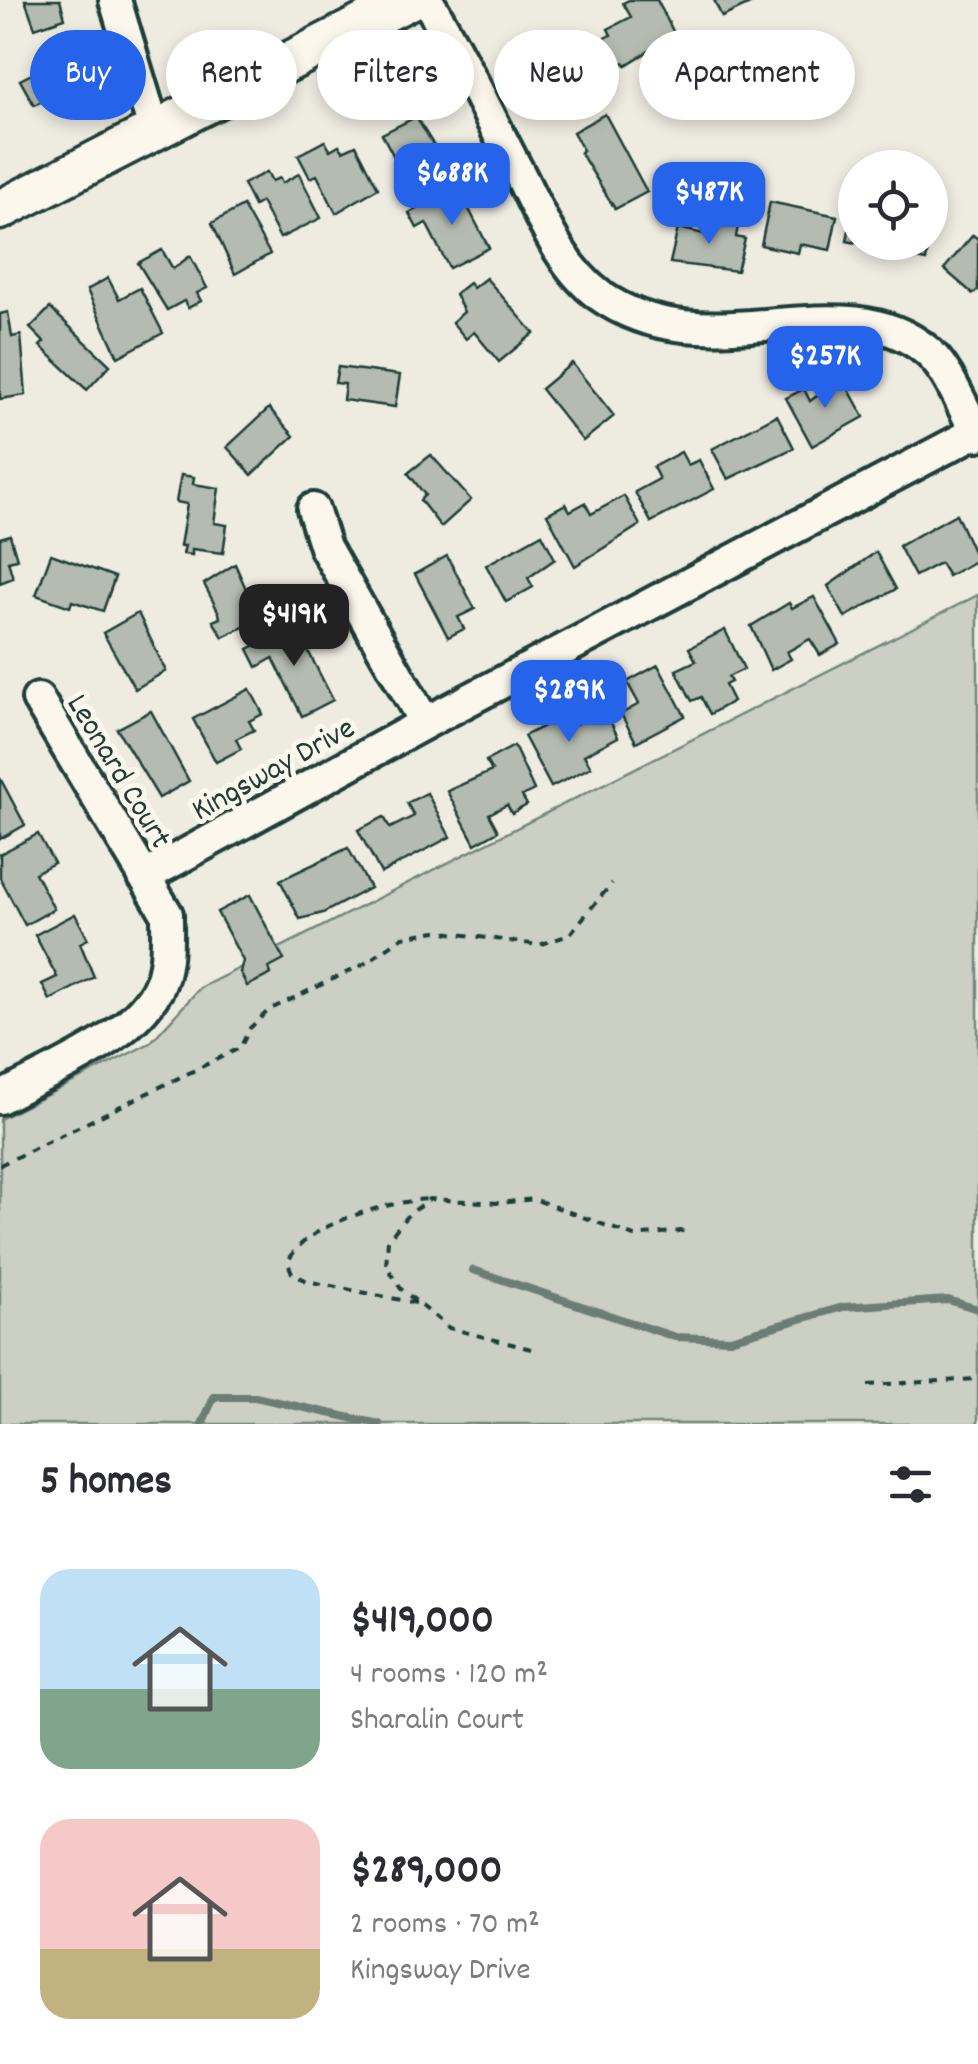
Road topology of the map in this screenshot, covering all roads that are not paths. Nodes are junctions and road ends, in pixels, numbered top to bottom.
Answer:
1 (115, 0) edge
2 (409, 0) edge
3 (427, 0) edge
4 (154, 129) junction
5 (0, 210) edge
6 (977, 433) edge
7 (313, 508) dead end
8 (38, 699) dead end
9 (426, 722) junction
10 (144, 878) junction
11 (0, 1098) edge

1 - 4 street
2 - 4 main road
3 - 6 street
4 - 5 main road
6 - 9 street, Kingsway Drive
7 - 9 street
8 - 10 street, Leonard Court
9 - 10 street, Kingsway Drive
10 - 11 street

